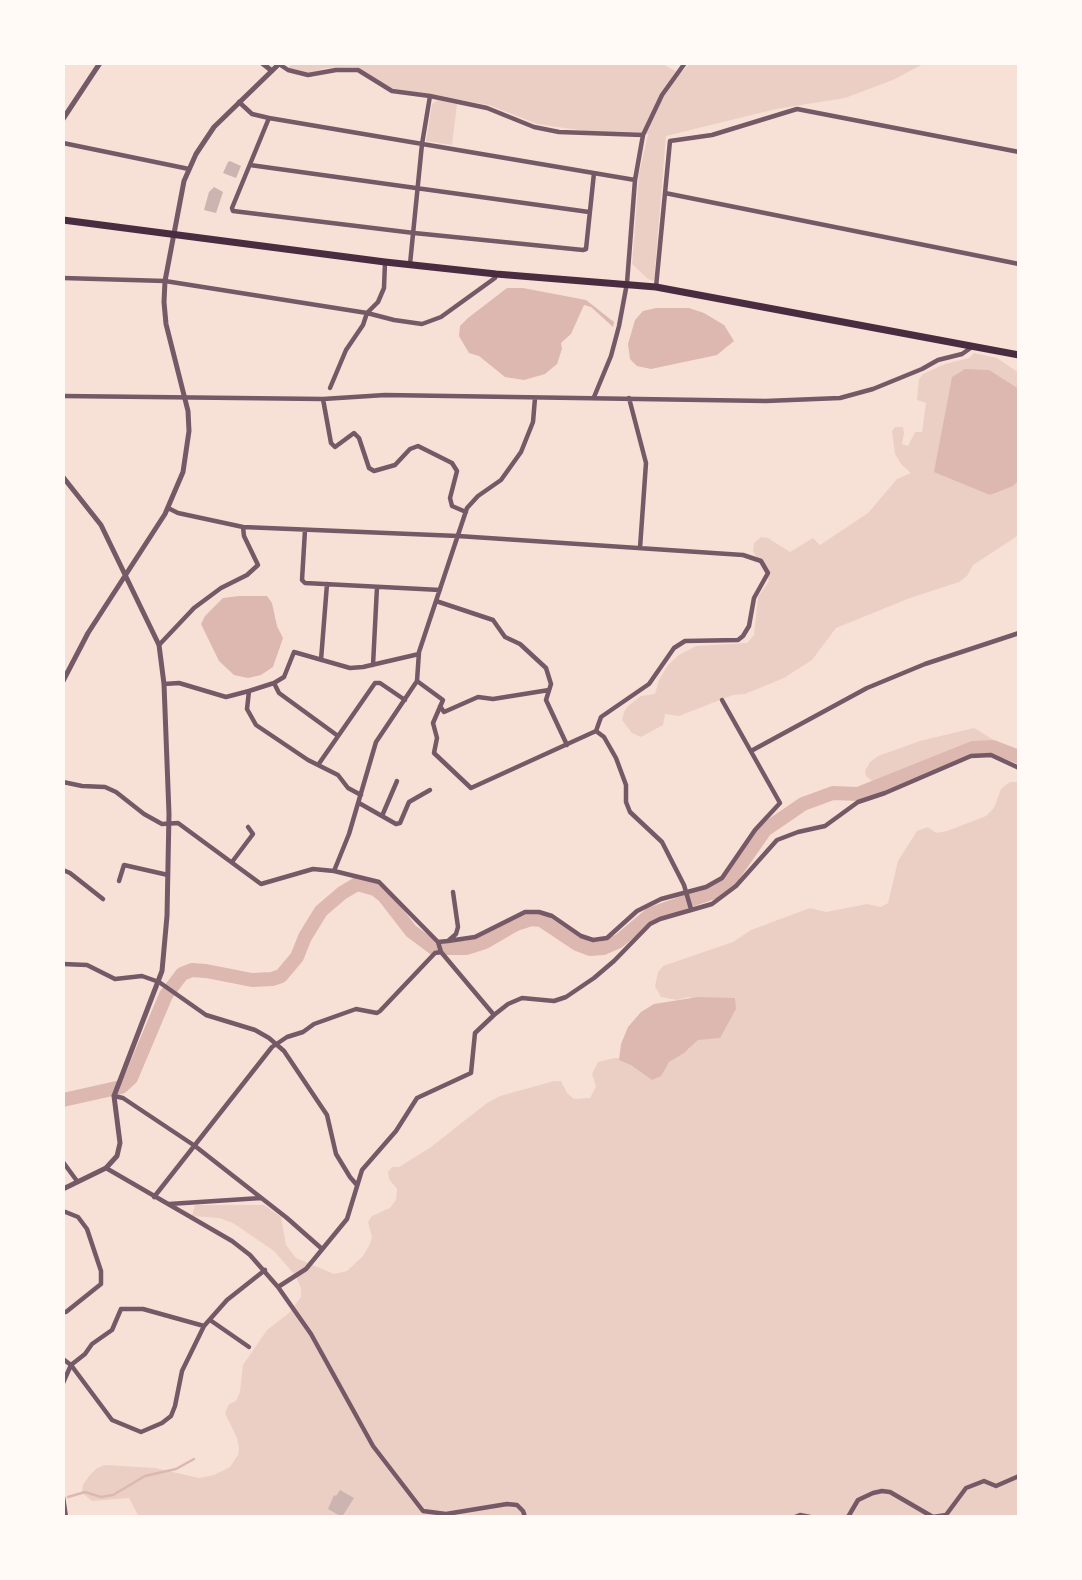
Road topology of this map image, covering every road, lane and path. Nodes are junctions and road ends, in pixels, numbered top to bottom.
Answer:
1 (100, 63) edge
2 (262, 63) edge
3 (685, 63) edge
4 (280, 64) edge
5 (272, 71) junction
6 (430, 96) junction
7 (239, 102) junction
8 (269, 118) junction
9 (63, 119) edge
10 (643, 135) junction
11 (63, 143) edge
12 (422, 144) junction
13 (1019, 152) edge
14 (250, 165) junction
15 (189, 169) junction
16 (594, 173) junction
17 (635, 180) junction
18 (418, 189) junction
19 (665, 193) junction
20 (589, 212) junction
21 (63, 220) edge
22 (414, 233) junction
23 (173, 235) junction
24 (385, 262) junction
25 (410, 264) junction
26 (1019, 264) edge
27 (496, 274) junction
28 (63, 278) edge
29 (165, 281) junction
30 (627, 284) junction
31 (656, 287) junction
32 (367, 313) junction
33 (973, 346) junction
34 (1019, 355) edge
35 (330, 388) dead end
36 (63, 396) edge
37 (186, 396) junction
38 (594, 397) junction
39 (535, 398) junction
40 (629, 398) junction
41 (323, 400) junction
42 (63, 477) edge
43 (168, 508) junction
44 (466, 512) junction
45 (243, 527) junction
46 (305, 530) junction
47 (458, 536) junction
48 (640, 548) junction
49 (126, 575) junction
50 (327, 584) junction
51 (377, 587) junction
52 (440, 590) junction
53 (436, 601) junction
54 (1019, 633) edge
55 (159, 645) junction
56 (419, 654) junction
57 (321, 660) junction
58 (373, 665) junction
59 (63, 681) edge
60 (417, 681) junction
61 (274, 683) junction
62 (164, 684) junction
63 (549, 690) junction
64 (249, 691) junction
65 (405, 700) junction
66 (722, 700) dead end
67 (440, 706) junction
68 (597, 731) junction
69 (338, 736) junction
70 (567, 745) junction
71 (751, 751) junction
72 (1019, 761) edge
73 (318, 765) junction
74 (1013, 765) junction
75 (1019, 768) edge
76 (397, 781) dead end
77 (63, 782) edge
78 (430, 790) dead end
79 (361, 795) junction
80 (359, 803) junction
81 (382, 816) junction
82 (169, 824) junction
83 (248, 827) dead end
84 (232, 862) junction
85 (63, 870) edge
86 (334, 871) junction
87 (168, 875) junction
88 (119, 881) dead end
89 (686, 891) junction
90 (453, 892) dead end
91 (103, 899) dead end
92 (691, 909) junction
93 (448, 941) junction
94 (438, 942) junction
95 (441, 952) junction
96 (63, 964) edge
97 (162, 984) junction
98 (494, 1015) junction
99 (276, 1045) junction
100 (115, 1094) junction
101 (195, 1146) junction
102 (63, 1162) edge
103 (106, 1168) junction
104 (77, 1181) junction
105 (356, 1184) junction
106 (63, 1189) edge
107 (154, 1197) junction
108 (262, 1198) junction
109 (167, 1205) junction
110 (63, 1211) edge
111 (321, 1248) junction
112 (265, 1270) junction
113 (278, 1287) junction
114 (63, 1312) edge
115 (210, 1320) junction
116 (204, 1326) junction
117 (249, 1347) dead end
118 (63, 1359) edge
119 (71, 1365) junction
120 (63, 1383) edge
121 (1019, 1476) edge
122 (63, 1497) edge
123 (66, 1517) edge
124 (525, 1517) edge
125 (795, 1517) edge
126 (810, 1517) edge
127 (848, 1517) edge

1 - 9 street
2 - 5 street
3 - 10 street
4 - 5 street
4 - 6 street
5 - 7 street
6 - 10 street
6 - 12 street
7 - 8 street
7 - 15 street
8 - 12 street
8 - 14 street
10 - 17 street
11 - 15 street
12 - 16 street
12 - 18 street
13 - 19 street
14 - 18 street
14 - 22 street
15 - 23 street
16 - 17 street
16 - 20 street
17 - 30 street
18 - 20 street
18 - 22 street
19 - 26 street
19 - 31 street
20 - 22 street
21 - 23 main road
22 - 25 street
23 - 24 main road
23 - 29 street
24 - 25 main road
24 - 32 street
25 - 27 main road
27 - 30 main road
27 - 32 street
28 - 29 street
29 - 32 street
29 - 37 street
30 - 31 main road
30 - 38 street
31 - 33 main road
32 - 35 street
33 - 34 main road
33 - 40 street
36 - 37 street
37 - 41 street
37 - 43 street
38 - 39 street
38 - 40 street
39 - 41 street
39 - 44 street
40 - 48 street
41 - 44 street
42 - 49 street
43 - 45 street
43 - 49 street
44 - 47 street
45 - 46 street
45 - 55 street
46 - 47 street
46 - 50 street
47 - 48 street
47 - 52 street
48 - 68 street
49 - 55 street
49 - 59 street
50 - 51 street
50 - 57 street
51 - 52 street
51 - 58 street
52 - 53 street
53 - 56 street
53 - 63 street
54 - 71 street
55 - 62 street
56 - 58 street
56 - 60 street
57 - 58 street
57 - 61 street
60 - 65 street
60 - 67 street
61 - 64 street
61 - 69 street
62 - 64 street
62 - 82 street
63 - 67 street
63 - 70 street
64 - 73 street
65 - 69 street
65 - 79 street
66 - 71 street
67 - 70 street
68 - 70 street
68 - 89 street
69 - 73 street
71 - 89 street
72 - 74 street
73 - 79 street
74 - 75 street
74 - 92 street
76 - 81 street
77 - 82 street
78 - 81 street
79 - 80 street
80 - 81 street
80 - 86 street
82 - 84 street
82 - 87 street
83 - 84 street
84 - 86 street
85 - 91 street
86 - 94 street
87 - 88 street
87 - 97 street
89 - 92 street
89 - 93 street
90 - 93 street
92 - 98 street
93 - 94 street
94 - 95 street
95 - 98 street
95 - 99 street
96 - 97 street
97 - 99 street
97 - 100 street
98 - 105 street
99 - 101 street
99 - 105 street
100 - 101 street
100 - 103 street
101 - 107 street
101 - 108 street
102 - 104 street
103 - 104 street
103 - 107 street
104 - 106 street
105 - 111 street
107 - 109 street
108 - 109 street
108 - 111 street
109 - 112 street
110 - 114 street
111 - 113 street
112 - 113 street
112 - 115 street
113 - 124 street
115 - 116 street
115 - 117 street
116 - 119 street
116 - 119 street
118 - 119 street
119 - 120 street
121 - 127 street
122 - 123 street
125 - 126 street

